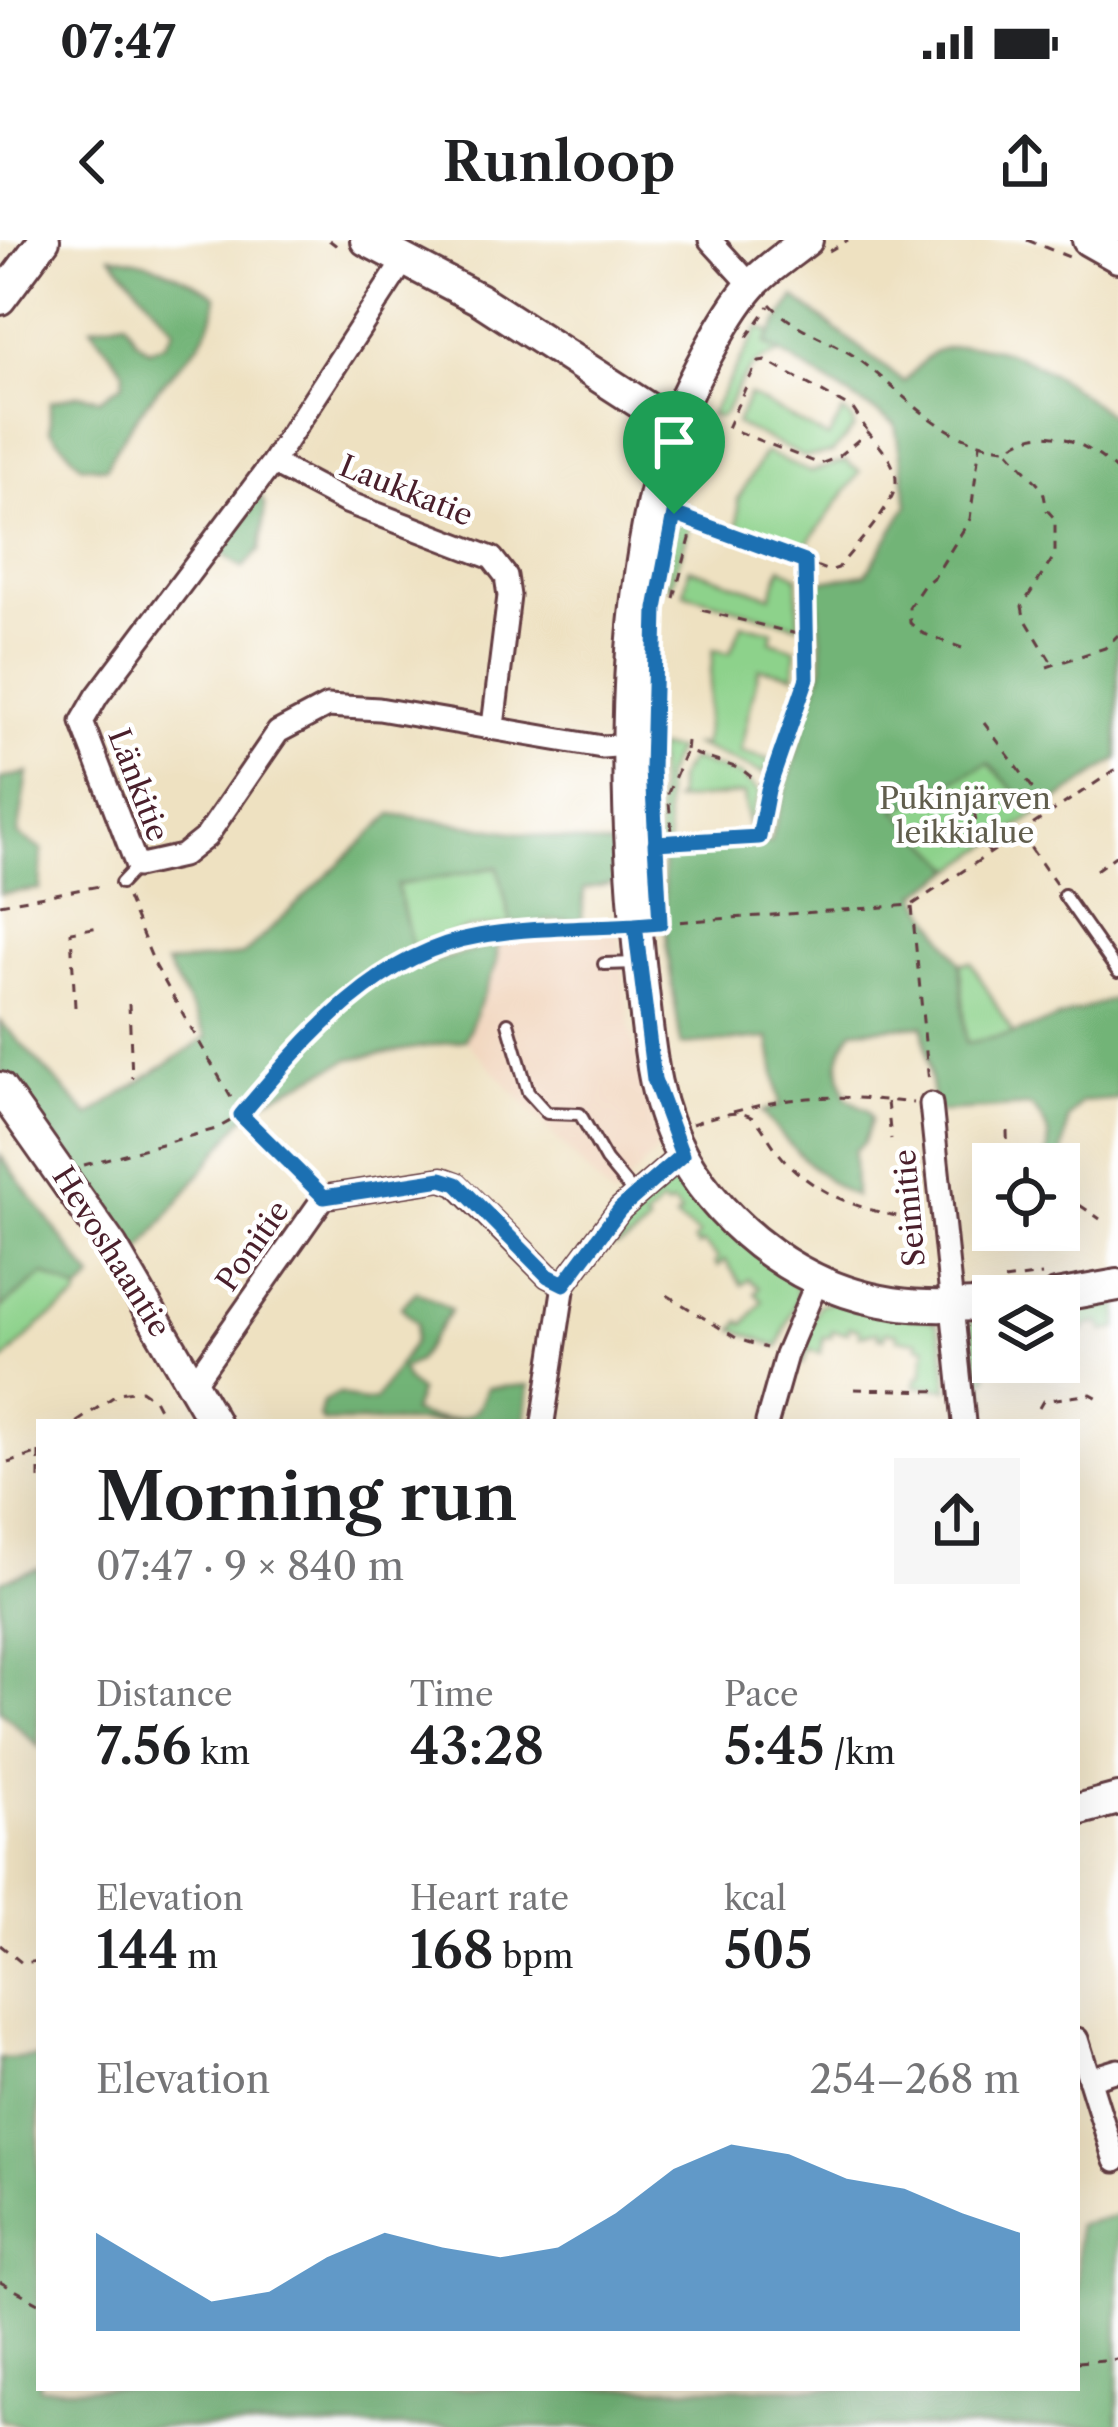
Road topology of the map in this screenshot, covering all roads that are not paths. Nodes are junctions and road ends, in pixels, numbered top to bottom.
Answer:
1 (44, 240) edge
2 (366, 240) edge
3 (710, 240) edge
4 (1088, 240) edge
5 (812, 249) edge
6 (1118, 257) edge
7 (403, 262) junction
8 (765, 295) junction
9 (0, 299) edge
10 (674, 424) junction
11 (272, 463) junction
12 (494, 726) junction
13 (630, 745) junction
14 (1064, 895) road end
15 (640, 963) junction
16 (604, 964) dead end
17 (1118, 971) edge
18 (508, 1023) dead end
19 (0, 1088) edge
20 (931, 1104) road end
21 (691, 1147) junction
22 (634, 1195) junction
23 (817, 1282) junction
24 (564, 1284) junction
25 (1080, 1284) edge
26 (1118, 1285) edge
27 (972, 1299) edge
28 (950, 1306) junction
29 (193, 1384) junction
30 (212, 1419) edge
31 (544, 1419) edge
32 (768, 1419) edge
33 (964, 1419) edge
34 (1118, 1799) edge
35 (1080, 1809) edge
36 (1080, 2048) edge
37 (1118, 2070) edge
38 (1089, 2079) junction
39 (1115, 2161) edge

1 - 9 street
2 - 7 street
3 - 8 street
4 - 6 street
5 - 8 street
7 - 10 street
7 - 11 street, Länkitie
8 - 10 street
10 - 13 street
11 - 12 street, Laukkatie
11 - 12 street, Länkitie
12 - 13 street, Länkitie
13 - 15 street
14 - 17 lane
15 - 16 lane
15 - 21 street
18 - 22 lane
19 - 29 street, Hevoshaantie
20 - 28 street, Seimitie
21 - 22 street
21 - 23 street
22 - 24 street
23 - 28 street
23 - 32 street
24 - 29 street, Ponitie
24 - 31 street
25 - 26 street
27 - 28 street
28 - 33 street, Seimitie
29 - 30 street, Hevoshaantie
34 - 35 street
36 - 38 street
37 - 38 street
38 - 39 street

